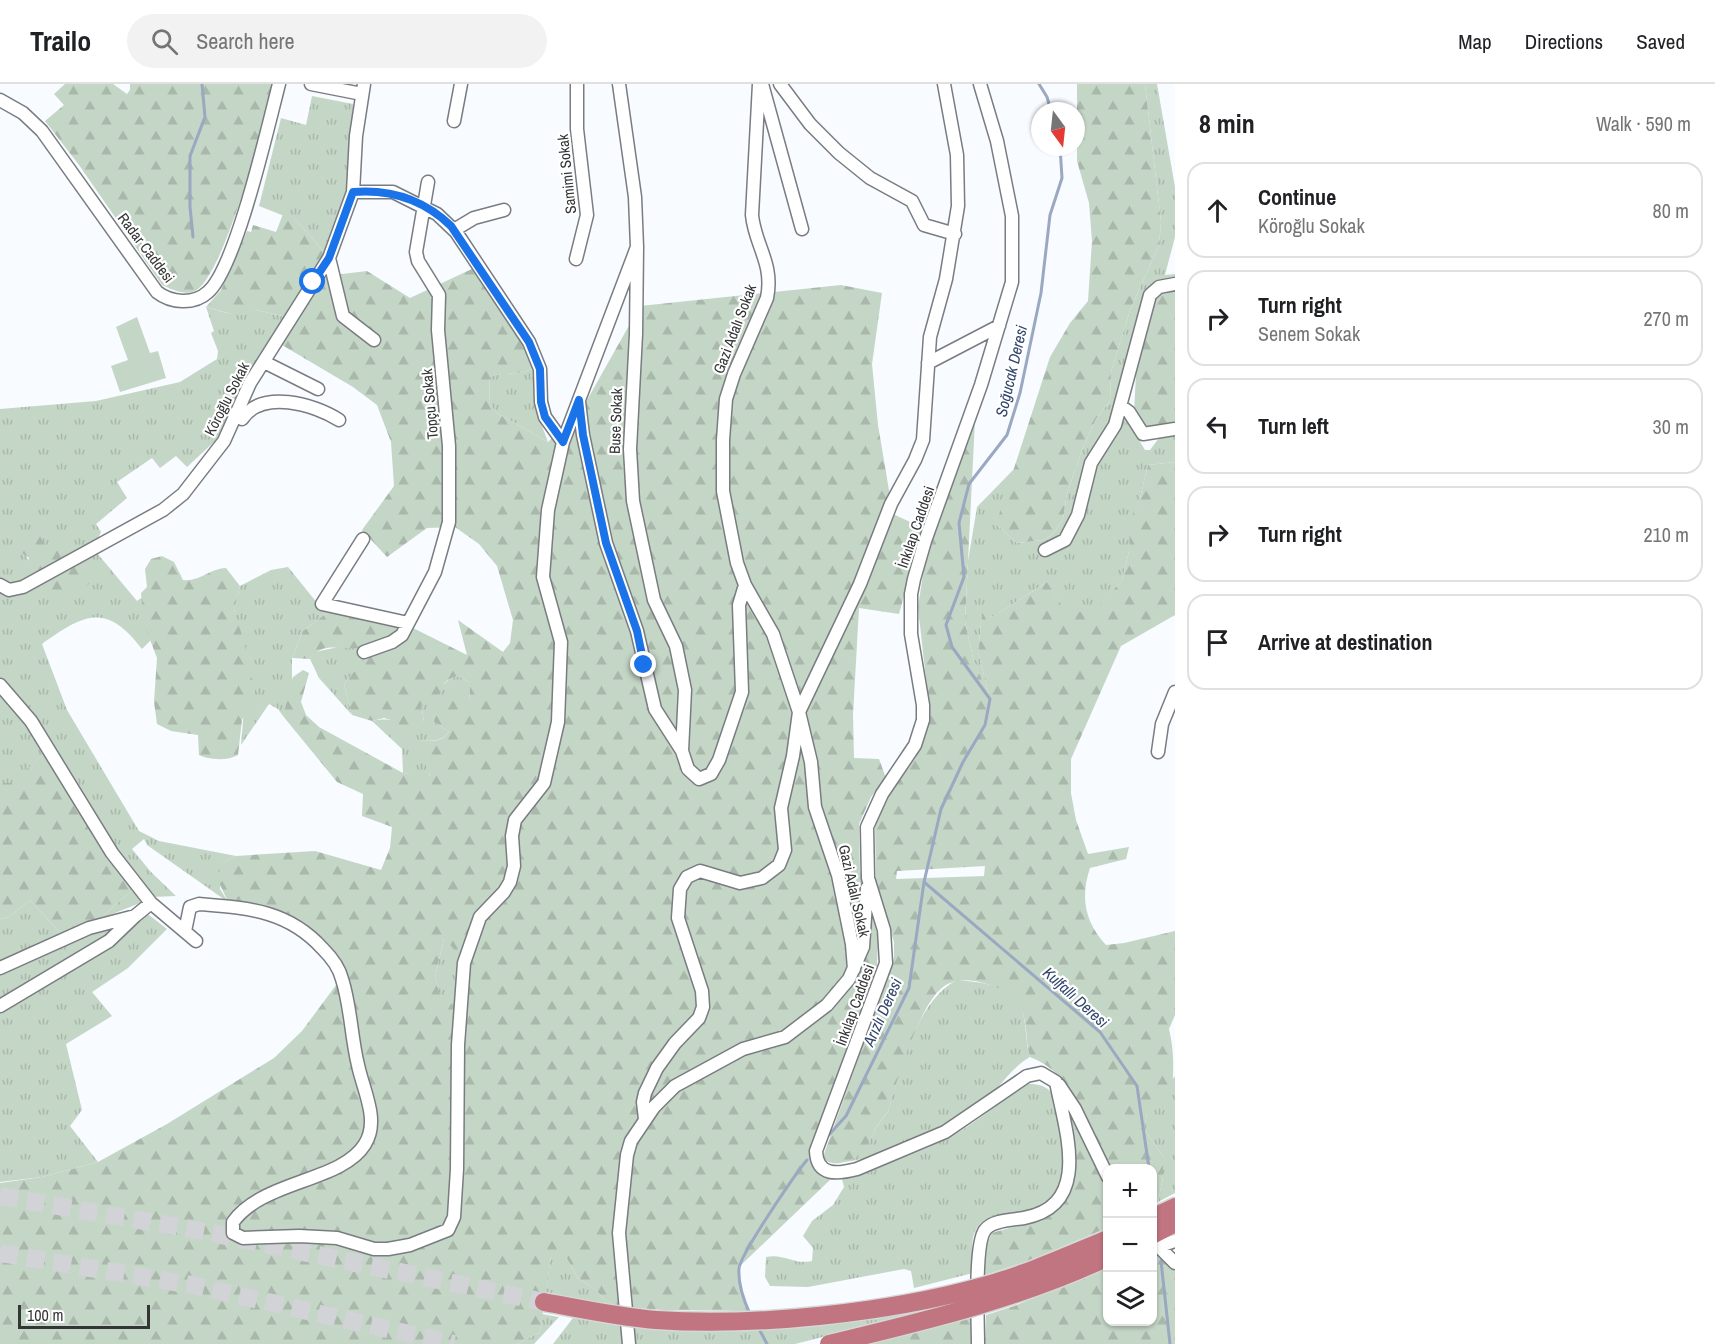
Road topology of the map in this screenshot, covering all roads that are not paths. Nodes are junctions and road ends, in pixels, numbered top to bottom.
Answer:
1 (279, 84) edge
2 (311, 84) edge
3 (461, 84) edge
4 (572, 84) edge
5 (577, 84) edge
6 (619, 84) edge
7 (761, 84) edge
8 (780, 84) edge
9 (944, 84) edge
10 (980, 84) edge
11 (363, 89) edge
12 (575, 97) junction
13 (0, 100) edge
14 (454, 122) dead end
15 (428, 182) dead end
16 (353, 192) junction
17 (424, 207) junction
18 (504, 210) dead end
19 (802, 229) dead end
20 (454, 230) junction
21 (954, 234) junction
22 (637, 247) junction
23 (329, 258) junction
24 (576, 259) dead end
25 (1175, 284) edge
26 (999, 326) junction
27 (374, 340) dead end
28 (264, 362) junction
29 (928, 363) junction
30 (318, 389) dead end
31 (579, 400) junction
32 (1121, 406) junction
33 (260, 416) dead end
34 (238, 420) junction
35 (339, 420) dead end
36 (1175, 429) edge
37 (563, 442) junction
38 (363, 539) dead end
39 (1045, 550) dead end
40 (0, 585) edge
41 (745, 585) junction
42 (408, 623) junction
43 (364, 652) dead end
44 (0, 685) edge
45 (1175, 692) edge
46 (799, 712) junction
47 (682, 751) junction
48 (1158, 752) dead end
49 (868, 878) junction
50 (151, 903) junction
51 (135, 916) junction
52 (185, 931) junction
53 (196, 941) dead end
54 (0, 968) edge
55 (854, 969) junction
56 (0, 1006) edge
57 (1056, 1082) junction
58 (645, 1119) junction
59 (1103, 1168) edge
60 (1175, 1207) edge
61 (1157, 1216) edge
62 (1175, 1223) edge
63 (1157, 1238) edge
64 (1157, 1240) edge
65 (1175, 1240) edge
66 (1103, 1241) edge
67 (1157, 1242) edge
68 (1103, 1259) edge
69 (1175, 1263) edge
70 (544, 1302) tunnel mouth
71 (629, 1344) edge
72 (829, 1344) edge
73 (978, 1344) edge

1 - 13 street, Radar Caddesi
2 - 11 street
3 - 14 street
4 - 12 street
5 - 12 street, Samimi Sokak
6 - 22 street, Buse Sokak
7 - 19 street
7 - 41 street, Gazi Adalı Sokak
8 - 21 street
9 - 21 street
10 - 26 street, İnkılap Caddesi
11 - 16 street, Köroğlu Sokak
12 - 24 street, Samimi Sokak
15 - 17 street, Topçu Sokak
16 - 17 street
16 - 23 street, Köroğlu Sokak
17 - 20 street
17 - 42 street, Topçu Sokak
18 - 20 street
20 - 37 street
21 - 29 street
22 - 31 street
22 - 47 street, Buse Sokak
23 - 27 street
23 - 28 street, Köroğlu Sokak
25 - 32 street
26 - 29 street
26 - 49 street, İnkılap Caddesi
28 - 30 street
28 - 34 street, Köroğlu Sokak
29 - 46 street
31 - 37 street
31 - 47 street
32 - 36 street
32 - 39 street
33 - 34 street
34 - 35 street
34 - 40 street, Köroğlu Sokak
37 - 52 street
38 - 42 street
41 - 46 street, Gazi Adalı Sokak
41 - 47 street
42 - 43 street, Topçu Sokak
44 - 50 street
45 - 48 street
46 - 55 street, Gazi Adalı Sokak
46 - 58 street
49 - 55 street
49 - 57 street, İnkılap Caddesi
50 - 51 street
50 - 52 street
51 - 54 street
51 - 56 street
52 - 53 street
55 - 58 street
57 - 59 street
57 - 73 street
58 - 71 street
60 - 61 highway
62 - 63 highway
64 - 65 street
66 - 70 highway, bridge
67 - 69 street
68 - 72 highway, bridge

